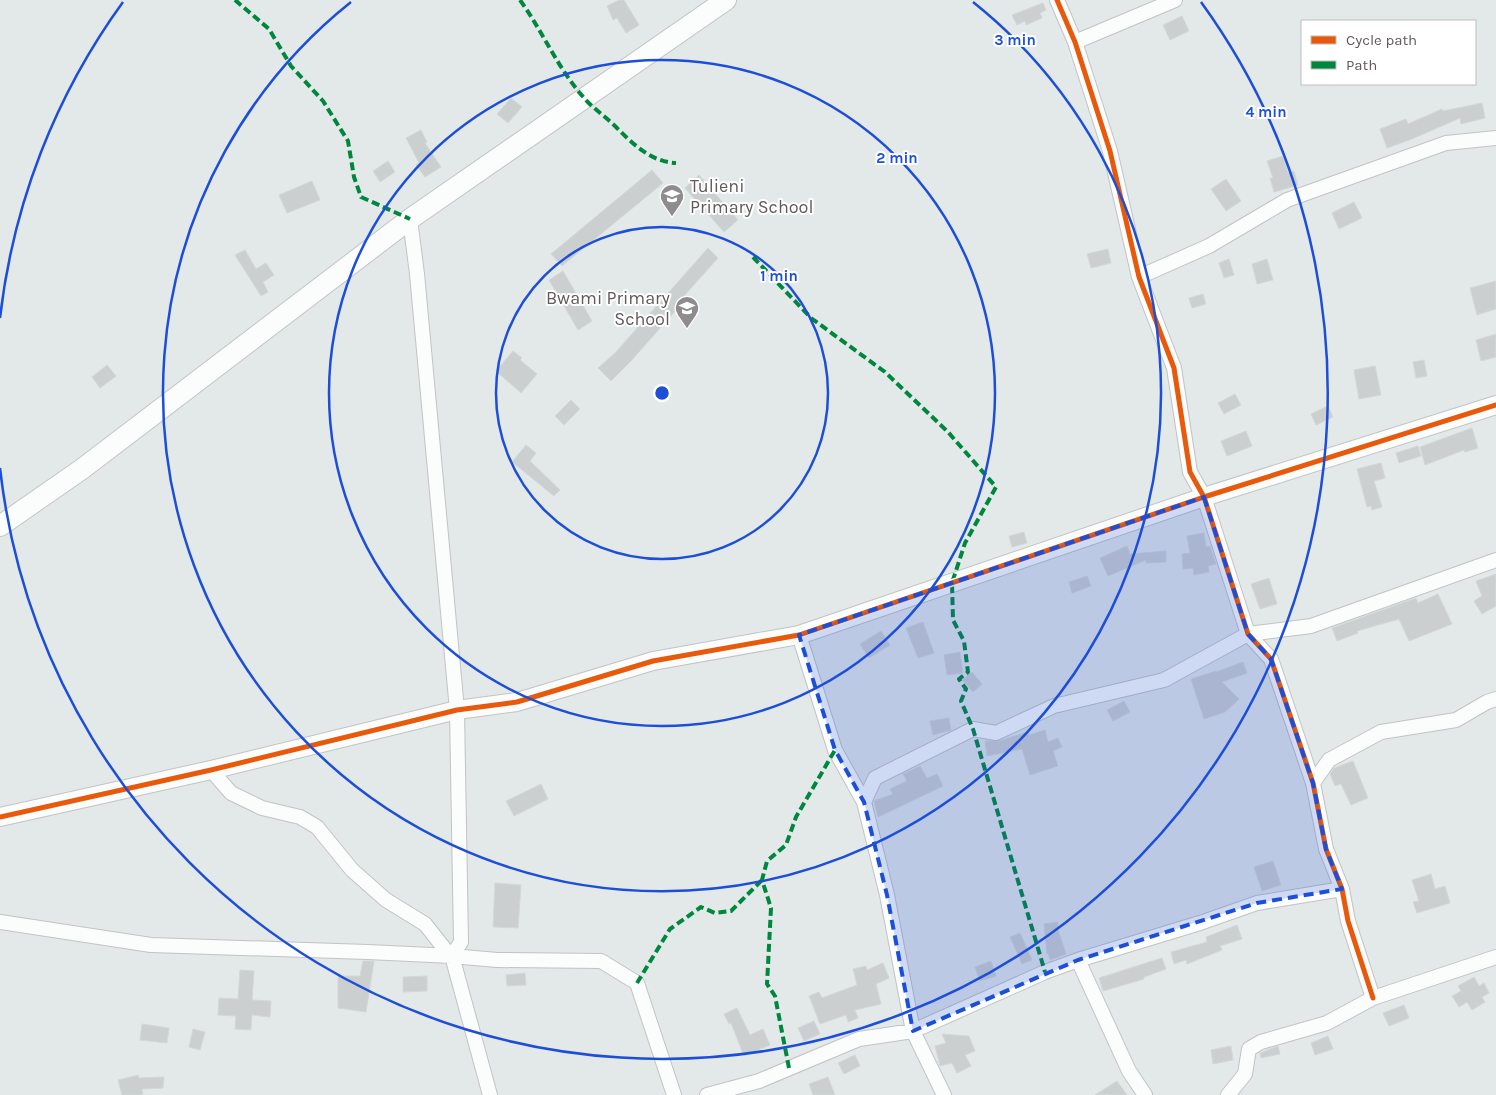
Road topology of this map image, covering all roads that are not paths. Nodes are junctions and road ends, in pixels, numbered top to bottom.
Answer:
1 (726, 0) edge
2 (1057, 0) edge
3 (1175, 0) edge
4 (1075, 42) junction
5 (1496, 138) edge
6 (410, 219) junction
7 (1139, 277) junction
8 (1496, 404) edge
9 (1204, 497) junction
10 (0, 526) edge
11 (1496, 560) edge
12 (1248, 634) junction
13 (799, 635) junction
14 (1496, 699) edge
15 (457, 710) junction
16 (210, 770) junction
17 (1312, 783) junction
18 (864, 802) junction
19 (0, 816) edge
20 (1342, 889) junction
21 (0, 922) edge
22 (452, 956) junction
23 (1496, 957) edge
24 (1078, 960) junction
25 (1373, 998) junction
26 (913, 1031) junction
27 (761, 1088) edge
28 (490, 1095) edge
29 (674, 1095) edge
30 (707, 1095) edge
31 (944, 1095) edge
32 (1145, 1095) edge
33 (1228, 1095) edge

1 - 6 main road
2 - 4 street
3 - 4 street
4 - 7 street
5 - 7 street
6 - 10 main road
6 - 15 street
7 - 9 street
8 - 9 street
9 - 12 street
9 - 13 street
11 - 12 street
12 - 17 street
12 - 18 street
13 - 15 street
13 - 18 street
14 - 17 street
15 - 16 street
15 - 22 street
16 - 19 street
16 - 22 street
17 - 20 street
18 - 26 street
20 - 24 street
20 - 25 street
21 - 22 street
22 - 28 street
22 - 29 street
23 - 25 street
24 - 26 street
24 - 32 street
25 - 33 street
26 - 27 street
26 - 31 street
27 - 30 street

